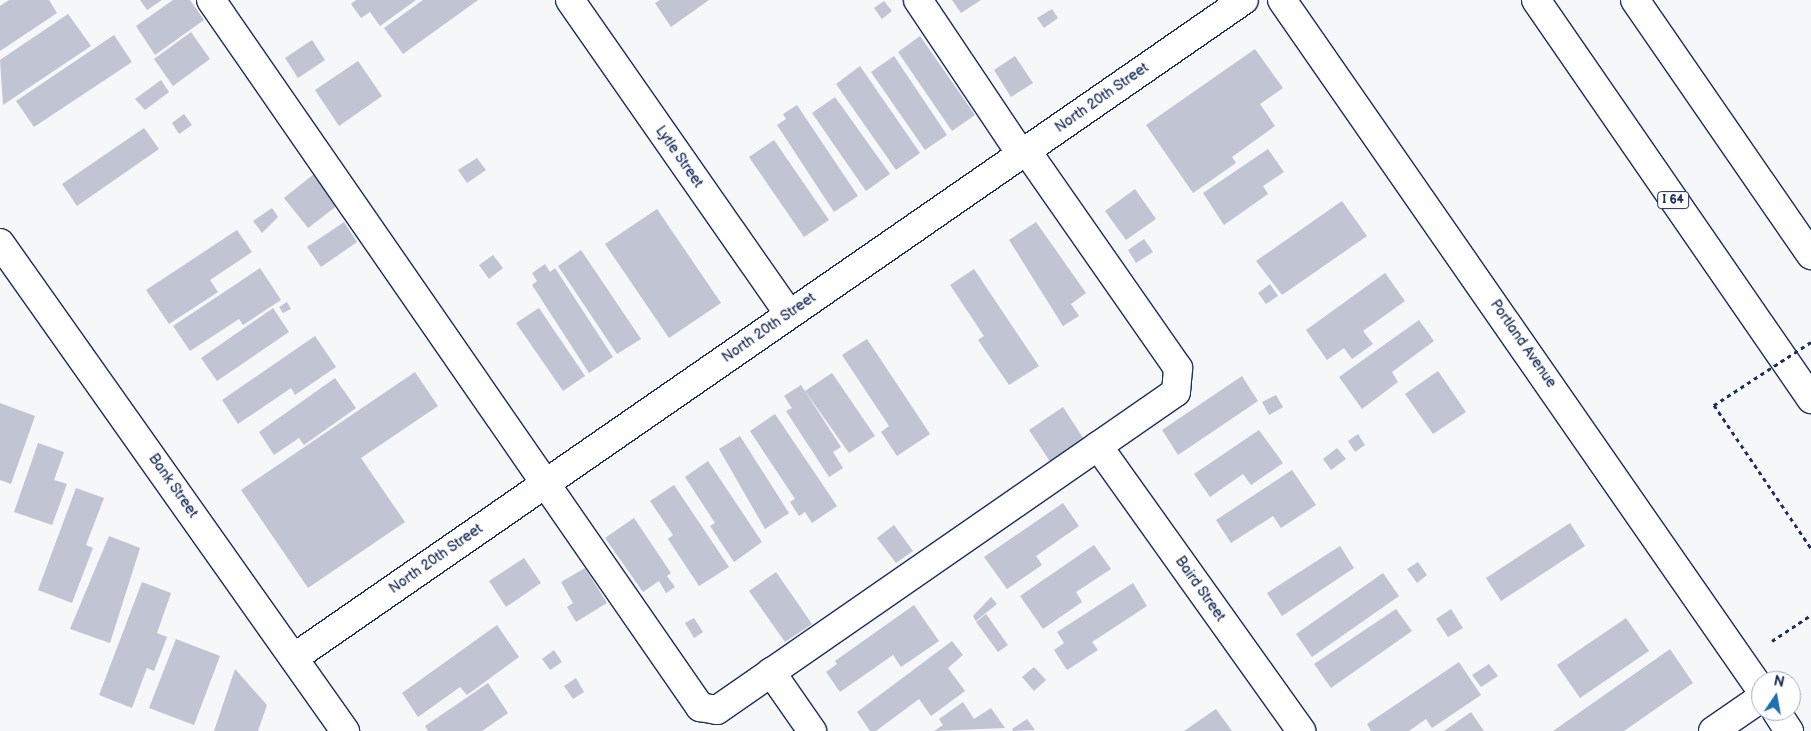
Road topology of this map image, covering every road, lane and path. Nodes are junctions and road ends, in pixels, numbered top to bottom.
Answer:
1 (211, 0) edge
2 (570, 0) edge
3 (918, 0) edge
4 (1244, 0) edge
5 (1282, 0) edge
6 (1536, 0) edge
7 (1636, 0) edge
8 (1024, 152) junction
9 (0, 243) edge
10 (1811, 255) edge
11 (789, 314) junction
12 (1811, 342) edge
13 (1811, 399) edge
14 (1098, 446) junction
15 (545, 484) junction
16 (1811, 548) edge
17 (1811, 615) edge
18 (1772, 641) dead end
19 (295, 657) junction
20 (770, 672) junction
21 (1751, 676) edge
22 (1751, 705) edge
23 (337, 727) edge
24 (812, 731) edge
25 (1301, 731) edge
26 (1713, 731) edge

1 - 15 main road
2 - 11 main road, Lytle Street
3 - 8 main road
4 - 8 main road, North 20th Street
5 - 21 main road, Portland Avenue
6 - 13 main road, I 64
7 - 10 main road
8 - 11 main road, North 20th Street
8 - 14 main road
9 - 19 main road, Bank Street
11 - 15 main road, North 20th Street
12 - 16 path, bridge
14 - 20 main road
14 - 25 main road, Baird Street
15 - 19 main road, North 20th Street
15 - 20 main road
17 - 18 path
19 - 23 main road, Bank Street
20 - 24 main road
22 - 26 main road

